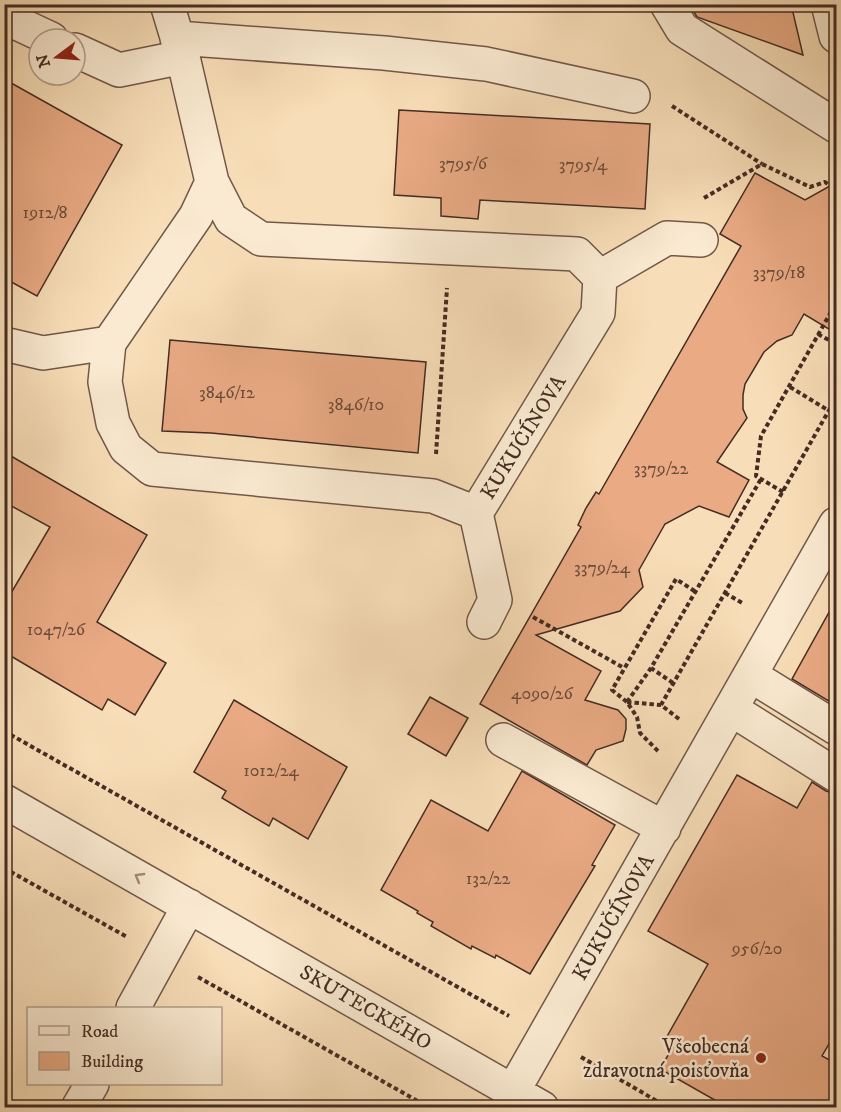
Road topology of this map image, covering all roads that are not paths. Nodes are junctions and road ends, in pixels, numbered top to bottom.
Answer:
1 (167, 4) edge
2 (667, 4) edge
3 (828, 4) edge
4 (4, 17) edge
5 (27, 28) edge
6 (837, 36) edge
7 (180, 48) junction
8 (87, 56) edge
9 (633, 96) dead end
10 (837, 126) edge
11 (212, 182) junction
12 (701, 240) dead end
13 (600, 277) junction
14 (110, 343) junction
15 (4, 344) edge
16 (476, 513) junction
17 (837, 524) edge
18 (484, 622) dead end
19 (750, 675) junction
20 (731, 710) junction
21 (837, 728) edge
22 (503, 740) dead end
23 (837, 775) edge
24 (4, 801) edge
25 (664, 828) junction
26 (189, 906) junction
27 (134, 1007) edge
28 (91, 1085) edge
29 (513, 1091) junction
30 (78, 1107) edge
31 (542, 1107) edge

1 - 7 street
2 - 10 street
3 - 6 street
4 - 5 street
7 - 8 street
7 - 9 street
7 - 11 street
11 - 13 street
11 - 14 street, KUKUČÍNOVA
12 - 13 street
13 - 16 street, KUKUČÍNOVA
14 - 15 street
14 - 16 street, KUKUČÍNOVA
16 - 18 street
17 - 19 street, KUKUČÍNOVA
19 - 20 street, KUKUČÍNOVA
19 - 21 street
20 - 23 street
20 - 25 street, KUKUČÍNOVA
22 - 25 street
26 -> 24 street, SKUTECKÉHO
25 - 29 street, KUKUČÍNOVA
26 - 27 street
26 - 29 street, SKUTECKÉHO
28 - 30 street
29 - 31 street, SKUTECKÉHO

